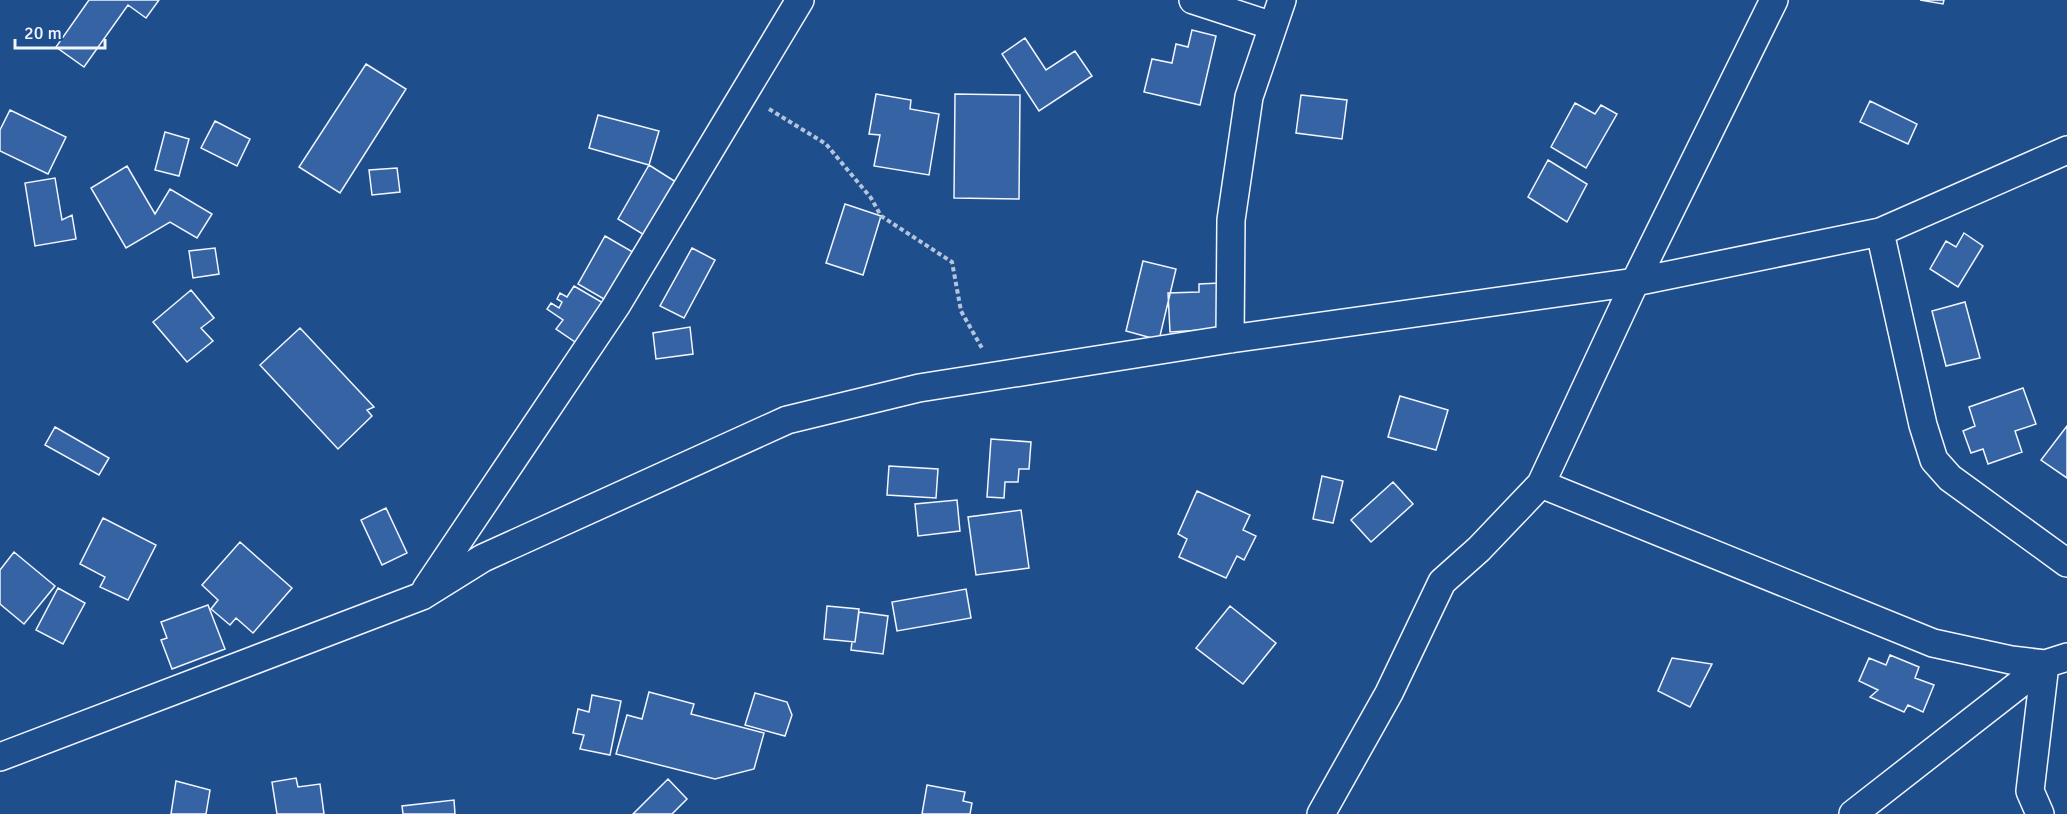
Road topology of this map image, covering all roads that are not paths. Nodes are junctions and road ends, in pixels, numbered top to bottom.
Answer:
1 (800, 0) edge
2 (1192, 0) edge
3 (1282, 0) edge
4 (1774, 0) edge
5 (1273, 26) junction
6 (2067, 150) edge
7 (1880, 232) junction
8 (1635, 282) junction
9 (1230, 339) junction
10 (1541, 484) junction
11 (2067, 563) edge
12 (422, 596) junction
13 (2056, 660) edge
14 (0, 758) edge
15 (1320, 814) edge
16 (1853, 814) edge
17 (2040, 814) edge

1 - 12 street
2 - 5 street
3 - 5 street
4 - 8 street
5 - 9 street
6 - 7 street
7 - 8 street
7 - 11 street
8 - 9 street
8 - 10 street
9 - 12 street
10 - 13 street
10 - 15 street
12 - 14 street
13 - 16 street
13 - 17 street

